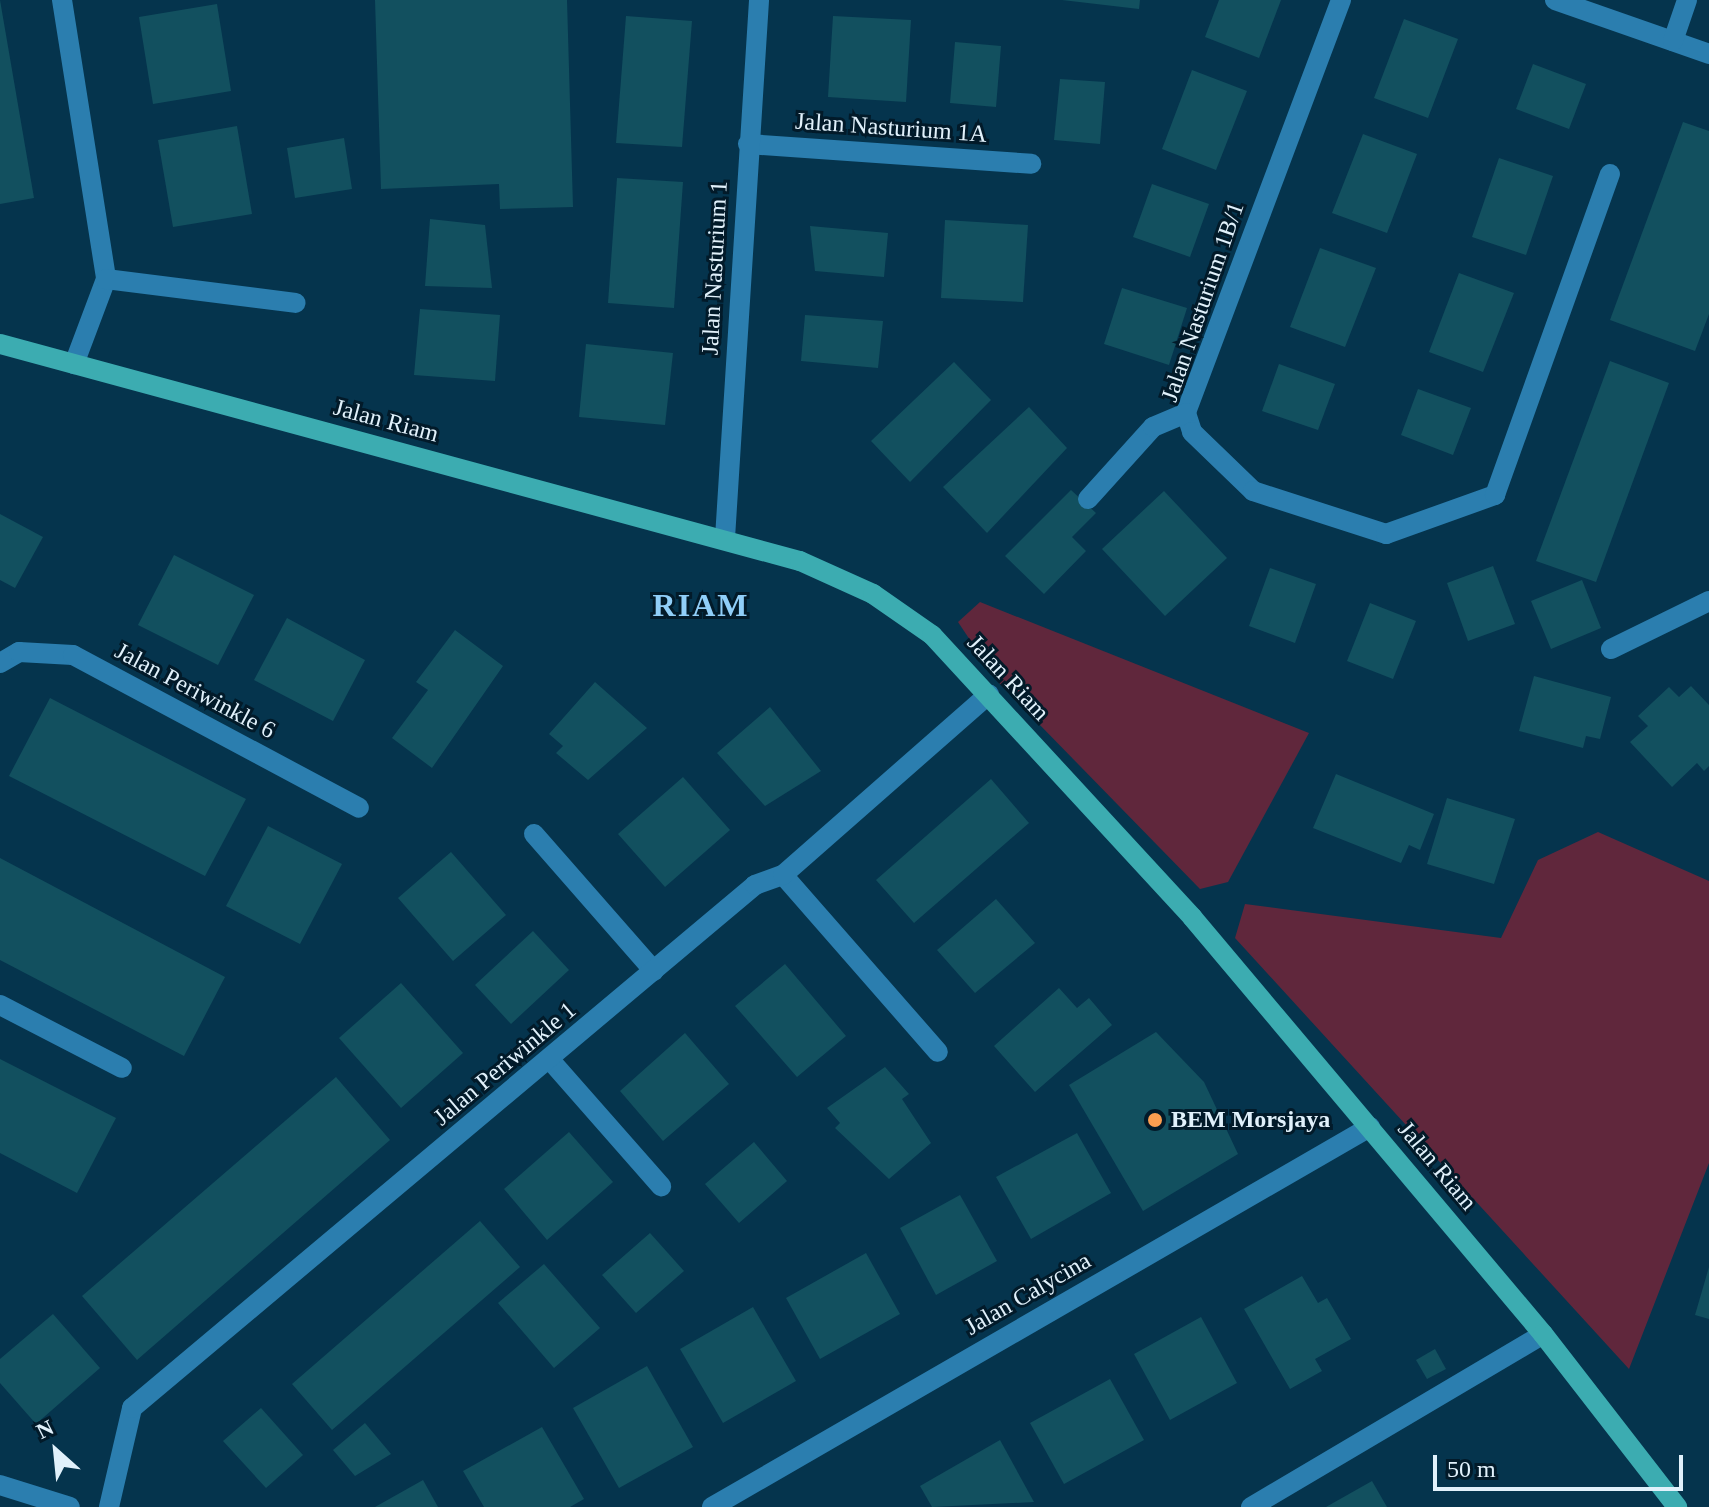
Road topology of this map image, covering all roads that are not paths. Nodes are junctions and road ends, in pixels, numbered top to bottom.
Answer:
1 (62, 0) edge
2 (759, 0) edge
3 (1341, 0) edge
4 (1555, 0) edge
5 (1687, 0) edge
6 (1673, 41) junction
7 (1709, 54) edge
8 (748, 144) junction
9 (1031, 164) dead end
10 (1610, 174) dead end
11 (106, 279) junction
12 (295, 303) dead end
13 (0, 344) edge
14 (74, 364) junction
15 (1186, 413) junction
16 (1088, 499) dead end
17 (725, 538) junction
18 (1709, 601) edge
19 (1611, 649) dead end
20 (0, 663) edge
21 (989, 694) junction
22 (359, 808) dead end
23 (534, 834) dead end
24 (783, 875) junction
25 (654, 971) junction
26 (0, 1005) edge
27 (938, 1052) dead end
28 (551, 1061) junction
29 (122, 1068) dead end
30 (1370, 1127) junction
31 (661, 1186) dead end
32 (1543, 1334) junction
33 (0, 1485) edge
34 (70, 1507) edge
35 (109, 1507) edge
36 (712, 1507) edge
37 (1251, 1507) edge
38 (1677, 1507) edge

1 - 11 street
2 - 8 street, Jalan Nasturium 1
3 - 15 street, Jalan Nasturium 1B/1
4 - 6 street
5 - 6 street
6 - 7 street
8 - 9 street, Jalan Nasturium 1A
8 - 17 street, Jalan Nasturium 1
10 - 15 street, Jalan Nasturium 1B/1
11 - 12 street
11 - 14 street
13 - 14 main road, Jalan Riam
14 - 17 main road, Jalan Riam
15 - 16 street
17 - 21 main road, Jalan Riam
18 - 19 street
20 - 22 street, Jalan Periwinkle 6
21 - 24 street, Jalan Periwinkle 1
21 - 30 main road, Jalan Riam
23 - 25 street
24 - 25 street, Jalan Periwinkle 1
24 - 27 street
25 - 28 street, Jalan Periwinkle 1
26 - 29 street
28 - 31 street
28 - 35 street, Jalan Periwinkle 1
30 - 32 main road, Jalan Riam
30 - 36 street, Jalan Calycina
32 - 37 street
32 - 38 main road, Jalan Riam
33 - 34 street

